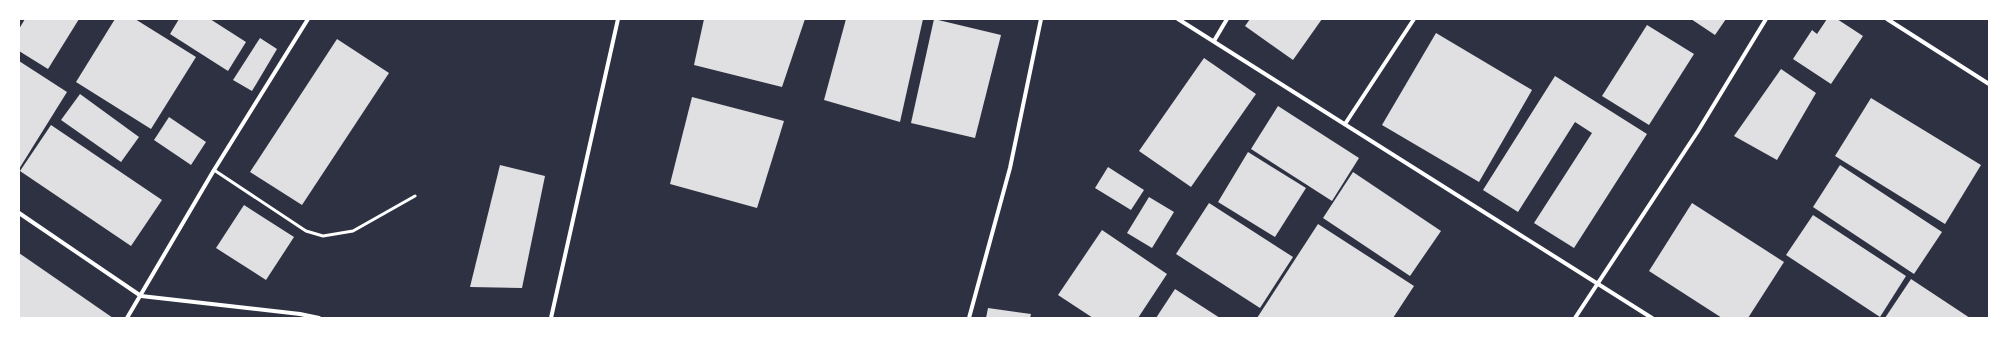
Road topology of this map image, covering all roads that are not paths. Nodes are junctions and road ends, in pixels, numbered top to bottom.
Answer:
1 (308, 19) edge
2 (618, 19) edge
3 (1041, 19) edge
4 (1178, 19) edge
5 (1227, 19) edge
6 (1414, 19) edge
7 (1766, 19) edge
8 (1887, 19) edge
9 (1214, 41) junction
10 (1989, 84) edge
11 (1345, 124) junction
12 (214, 170) junction
13 (415, 196) dead end
14 (19, 212) edge
15 (1598, 284) junction
16 (141, 296) junction
17 (299, 316) edge
18 (127, 318) edge
19 (319, 318) edge
20 (551, 318) edge
21 (969, 318) edge
22 (1575, 318) edge
23 (1652, 318) edge

1 - 12 street
2 - 20 street
3 - 21 street
4 - 9 street
5 - 9 street
6 - 11 street
7 - 15 street
8 - 10 street
9 - 11 street
11 - 15 street
12 - 13 lane
12 - 16 street
14 - 16 street
15 - 22 street
15 - 23 street
16 - 17 street
16 - 18 street
17 - 19 street

